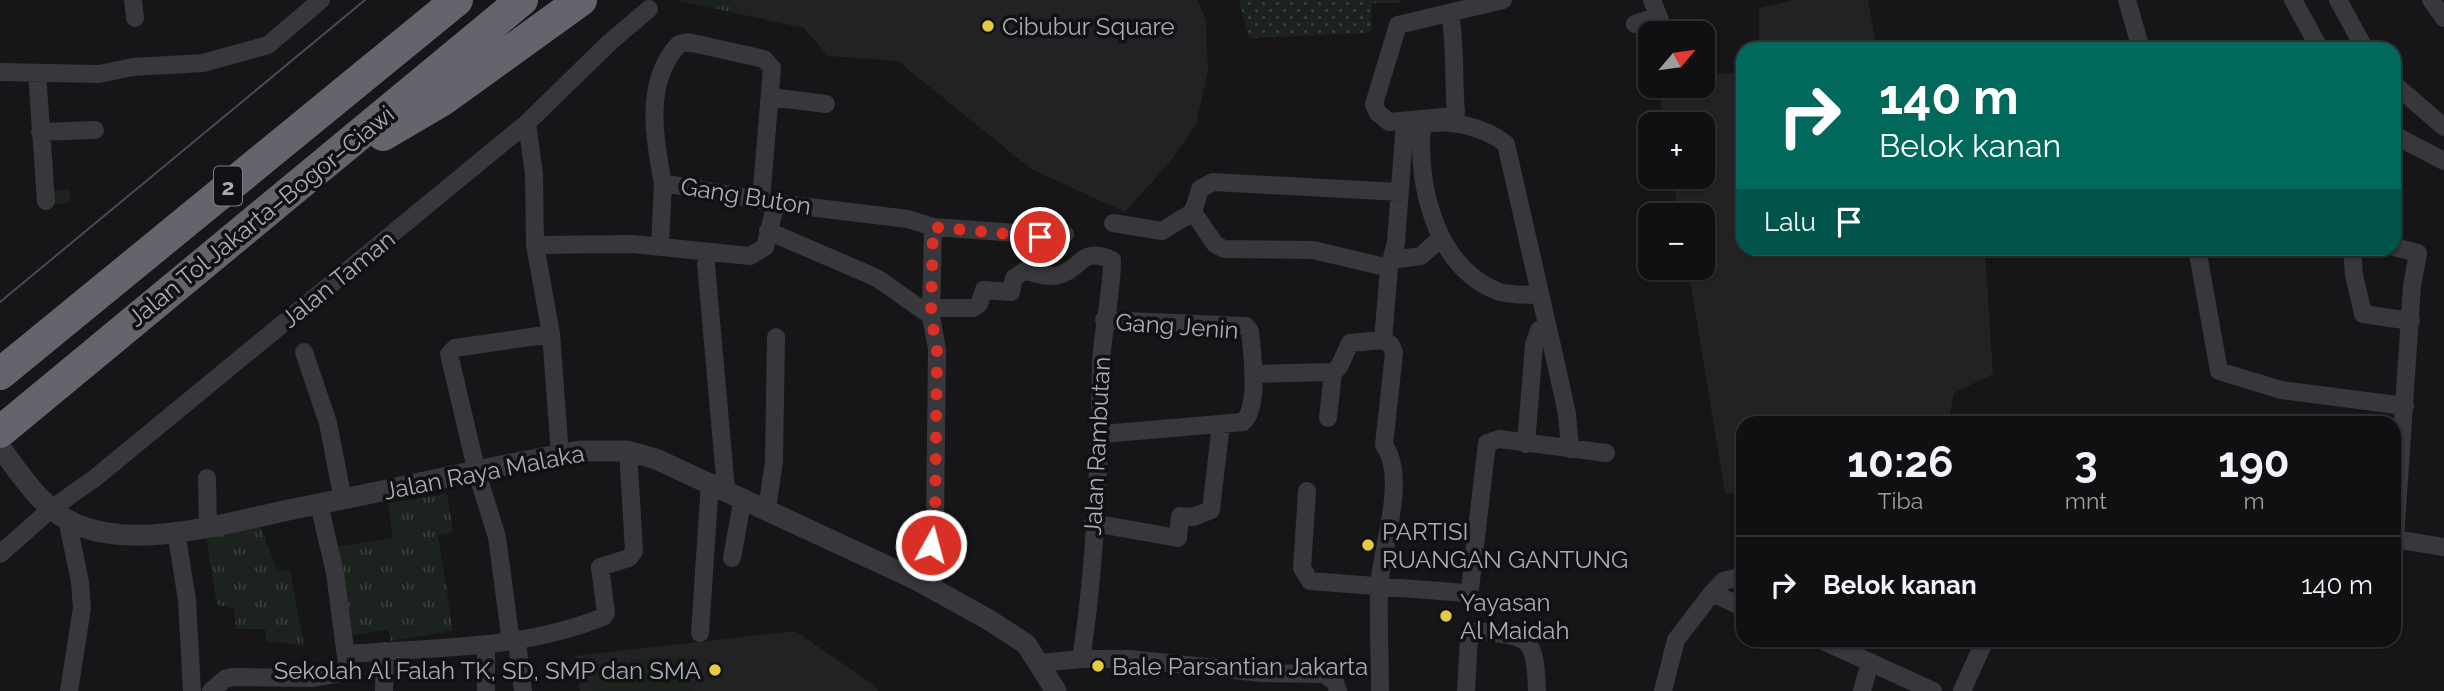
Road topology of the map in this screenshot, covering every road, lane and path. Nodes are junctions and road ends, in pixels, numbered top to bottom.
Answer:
1 (321, 0) edge
2 (457, 0) edge
3 (522, 0) edge
4 (581, 0) edge
5 (1503, 0) edge
6 (2127, 0) edge
7 (2293, 0) edge
8 (2338, 0) edge
9 (2431, 0) edge
10 (649, 9) dead end
11 (1450, 14) junction
12 (1659, 17) edge
13 (2444, 18) edge
14 (1635, 24) dead end
15 (2139, 42) edge
16 (2316, 42) edge
17 (2361, 42) edge
18 (0, 72) edge
19 (37, 74) junction
20 (2401, 90) edge
21 (772, 97) junction
22 (826, 104) dead end
23 (1405, 121) junction
24 (527, 123) junction
25 (2444, 127) edge
26 (95, 130) dead end
27 (40, 132) junction
28 (2401, 139) edge
29 (336, 155) junction
30 (2444, 161) edge
31 (663, 183) junction
32 (1399, 192) junction
33 (46, 201) dead end
34 (768, 202) junction
35 (1193, 212) junction
36 (1113, 223) dead end
37 (933, 227) junction
38 (768, 231) junction
39 (1065, 234) dead end
40 (1441, 238) junction
41 (535, 245) junction
42 (660, 246) junction
43 (2401, 249) edge
44 (2198, 256) edge
45 (2353, 256) edge
46 (706, 264) dead end
47 (1390, 264) junction
48 (1540, 295) junction
49 (931, 312) junction
50 (1104, 320) junction
51 (2410, 321) junction
52 (1547, 327) junction
53 (551, 334) junction
54 (776, 337) dead end
55 (1383, 340) junction
56 (304, 352) dead end
57 (1334, 372) junction
58 (0, 374) edge
59 (1253, 374) junction
60 (2405, 406) junction
61 (1328, 418) dead end
62 (1221, 424) junction
63 (0, 432) edge
64 (1102, 434) junction
65 (1526, 444) junction
66 (0, 447) edge
67 (1570, 449) junction
68 (628, 451) junction
69 (1606, 453) dead end
70 (560, 455) junction
71 (2401, 459) edge
72 (477, 473) junction
73 (207, 478) dead end
74 (726, 489) junction
75 (1307, 491) dead end
76 (343, 500) junction
77 (319, 504) junction
78 (767, 509) junction
79 (59, 514) junction
80 (1093, 523) junction
81 (208, 526) junction
82 (176, 531) junction
83 (2401, 540) edge
84 (2444, 547) edge
85 (0, 554) edge
86 (732, 558) dead end
87 (1736, 578) edge
88 (917, 580) junction
89 (1380, 585) junction
90 (1712, 593) junction
91 (1736, 604) edge
92 (700, 633) dead end
93 (514, 642) junction
94 (486, 644) junction
95 (1837, 647) edge
96 (1982, 647) edge
97 (385, 651) junction
98 (346, 654) junction
99 (1081, 659) junction
100 (1870, 662) junction
101 (1040, 663) junction
102 (1925, 689) edge
103 (69, 691) edge
104 (192, 691) edge
105 (211, 691) edge
106 (384, 691) edge
107 (486, 691) edge
108 (523, 691) edge
109 (1056, 691) edge
110 (1338, 691) edge
111 (1380, 691) edge
112 (1466, 691) edge
113 (1537, 691) edge
114 (1663, 691) edge
115 (1863, 691) edge
116 (1962, 691) edge

1 - 19 street
2 - 58 highway, Jalan Tol Jakarta–Bogor–Ciawi / 2
3 - 29 highway, Jalan Tol Jakarta–Bogor–Ciawi / 2
4 - 29 highway
5 - 11 street
6 - 15 street
7 - 16 street
8 - 17 street
9 - 13 street
10 - 24 street, Jalan Taman
11 - 23 street
11 - 23 street
12 - 14 street
18 - 19 street
19 - 27 street
20 - 25 street
21 - 22 street
21 - 31 street
21 - 34 street
23 - 32 street
24 - 41 street
24 - 79 street, Jalan Taman
26 - 27 street
27 - 33 street
28 - 30 street
29 - 63 highway, Jalan Tol Jakarta–Bogor–Ciawi / 2
31 - 34 street, Gang Buton
31 - 42 street, Gang Buton
32 - 35 street
32 - 47 street
34 - 37 street, Gang Buton
34 - 38 street
35 - 36 street
35 - 47 street
37 - 39 street, Gang Buton
37 - 49 street
38 - 42 street
38 - 49 street
40 - 47 street
40 - 48 street
40 - 48 street
41 - 42 street
41 - 53 street
43 - 51 street
44 - 60 street
45 - 51 street
46 - 74 street
47 - 55 street
48 - 52 street
49 - 50 street, Jalan Rambutan
49 - 88 street
50 - 59 street, Gang Jenin
50 - 64 street, Jalan Rambutan
51 - 60 street
52 - 65 street
52 - 67 street
53 - 70 street
53 - 72 street
54 - 78 street
55 - 57 street
55 - 89 street
56 - 76 street
57 - 59 street
57 - 61 street
59 - 62 street
60 - 71 street
62 - 64 street
62 - 80 street
64 - 80 street, Jalan Rambutan
65 - 67 street
65 - 89 street
66 - 79 street, Jalan Raya Malaka
67 - 69 street
68 - 70 street, Jalan Raya Malaka
68 - 74 street, Jalan Raya Malaka
68 - 93 street
70 - 72 street, Jalan Raya Malaka
72 - 76 street, Jalan Raya Malaka
72 - 93 street
73 - 81 street
74 - 78 street, Jalan Raya Malaka
74 - 86 street
74 - 92 street
75 - 89 street
76 - 77 street, Jalan Raya Malaka
77 - 81 street, Jalan Raya Malaka
77 - 98 street
78 - 88 street, Jalan Raya Malaka
79 - 82 street, Jalan Raya Malaka
79 - 85 street, Jalan Taman
79 - 103 street
80 - 99 street, Jalan Rambutan
81 - 82 street, Jalan Raya Malaka
82 - 104 street
83 - 84 street
87 - 90 street
88 - 101 street, Jalan Raya Malaka
89 - 111 street
90 - 91 street
90 - 114 street
93 - 94 street
93 - 108 street
94 - 97 street
94 - 107 street
95 - 100 street
96 - 116 street
97 - 98 street
97 - 106 street
98 - 105 street
99 - 101 street
99 - 110 street
100 - 102 street
100 - 115 street
101 - 109 street, Jalan Raya Malaka
112 - 113 street

